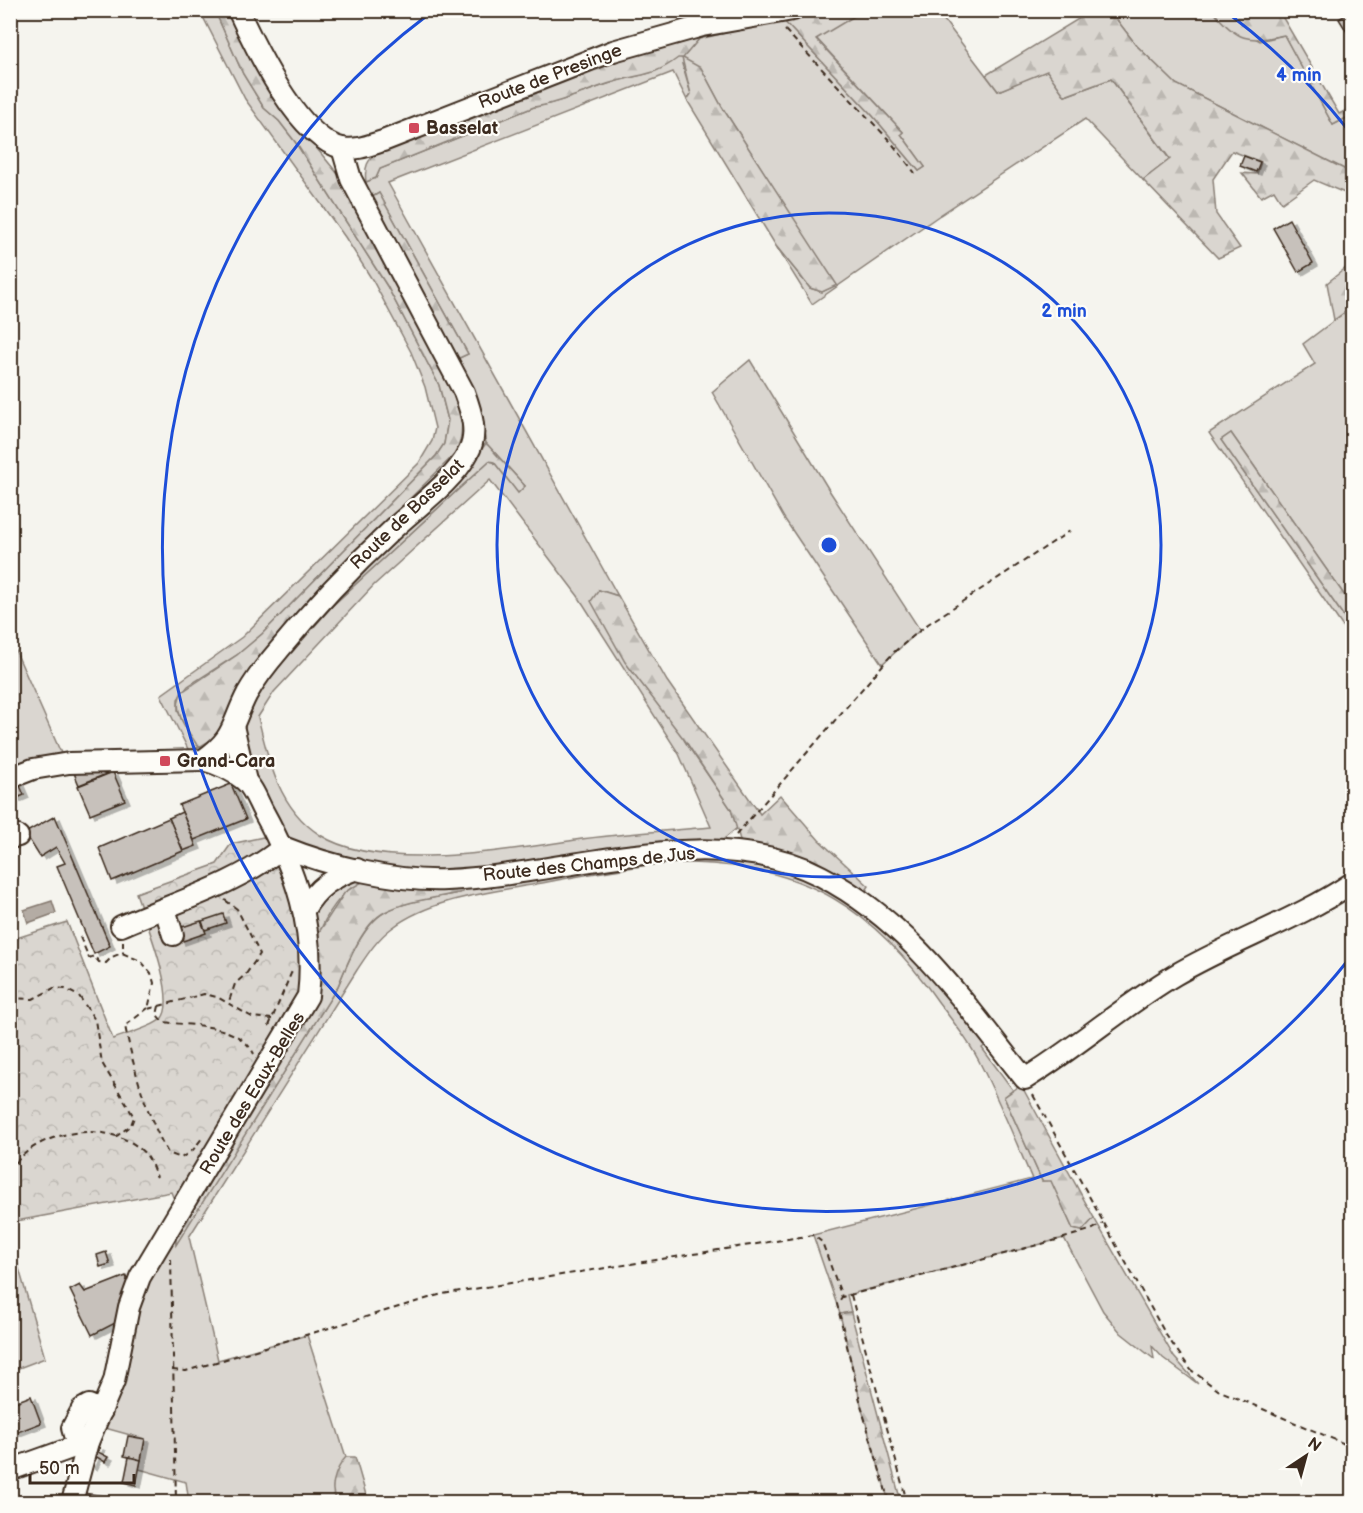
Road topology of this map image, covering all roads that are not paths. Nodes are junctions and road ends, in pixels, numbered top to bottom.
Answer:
1 (238, 10) edge
2 (793, 10) edge
3 (342, 148) junction
4 (234, 730) junction
5 (203, 760) junction
6 (10, 778) edge
7 (246, 781) junction
8 (283, 847) junction
9 (358, 868) junction
10 (1353, 883) edge
11 (165, 909) junction
12 (304, 909) junction
13 (121, 926) dead end
14 (173, 935) dead end
15 (83, 1443) junction
16 (10, 1470) edge
17 (72, 1503) edge

1 - 3 street
2 - 3 street, Route de Presinge
3 - 4 street, Route de Basselat
4 - 5 street, Route de Basselat
4 - 7 street
5 - 6 street
5 - 7 street
7 - 8 street, Route des Eaux-Belles
8 - 9 street, Route des Champs de Jus
8 - 11 street
8 - 12 street, Route des Eaux-Belles
9 - 10 street, Route des Champs de Jus
9 - 12 street
11 - 13 street
11 - 14 street
12 - 15 street, Route des Eaux-Belles
15 - 16 street
15 - 17 street, Route des Eaux-Belles

